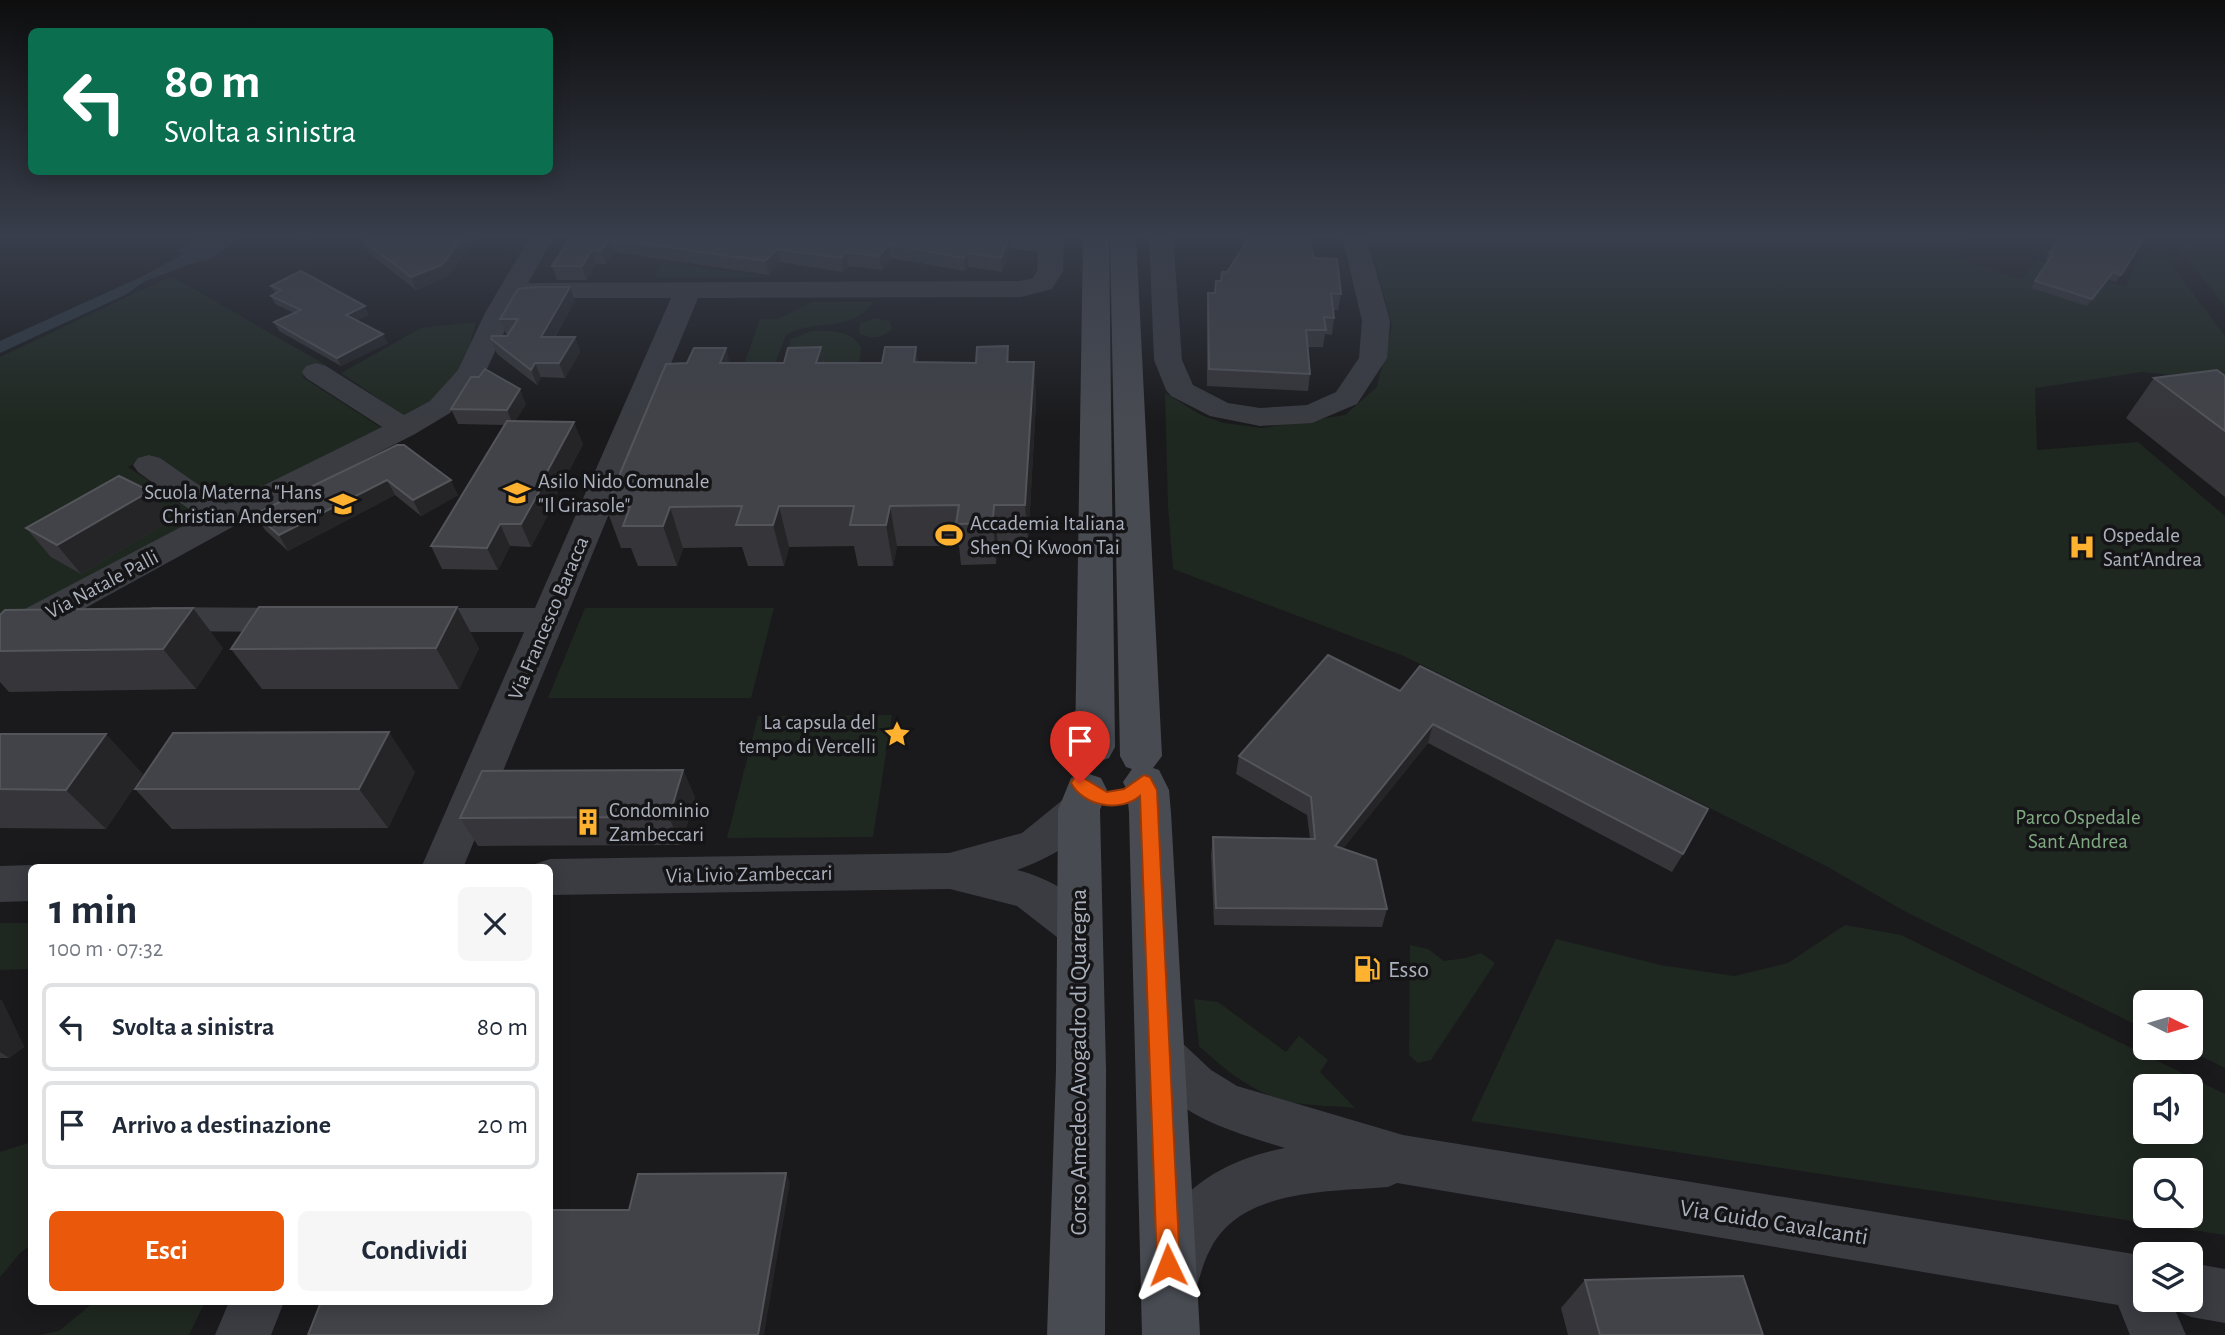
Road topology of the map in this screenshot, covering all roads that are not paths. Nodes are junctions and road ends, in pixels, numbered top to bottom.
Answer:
1 (507, 297) edge
2 (685, 297) edge
3 (1096, 297) edge
4 (1125, 297) edge
5 (1164, 297) edge
6 (1370, 297) edge
7 (316, 372) dead end
8 (404, 428) junction
9 (149, 465) dead end
10 (224, 518) junction
11 (36, 619) junction
12 (328, 620) edge
13 (383, 620) edge
14 (547, 620) junction
15 (1, 647) edge
16 (1095, 747) junction
17 (1142, 769) junction
18 (1082, 800) junction
19 (444, 864) edge
20 (949, 871) junction
21 (553, 877) edge
22 (28, 883) edge
23 (0, 884) edge
24 (1078, 927) junction
25 (1161, 1055) junction
26 (1403, 1160) junction
27 (2133, 1281) edge
28 (2203, 1292) edge
29 (2225, 1296) edge
30 (256, 1305) edge
31 (2150, 1312) edge
32 (1170, 1313) edge
33 (243, 1335) edge
34 (1076, 1335) edge
35 (2158, 1335) edge

1 - 8 street, Via Natale Palli
2 - 14 street, Via Francesco Baracca
3 - 16 main road
4 - 17 main road
5 - 6 street
7 - 8 street
8 - 10 street, Via Natale Palli
9 - 10 street
10 - 11 street, Via Natale Palli
11 - 12 street
11 - 15 street, Via Natale Palli
13 - 14 street
14 - 19 street, Via Francesco Baracca
16 - 17 main road
16 - 18 main road, Corso Amedeo Avogadro di Quaregna
17 - 18 main road
17 - 25 main road
18 - 20 street, Via Livio Zambeccari
18 - 24 main road, Corso Amedeo Avogadro di Quaregna
20 - 21 street, Via Livio Zambeccari
20 - 24 street, Via Livio Zambeccari
22 - 23 street
24 - 34 main road, Corso Amedeo Avogadro di Quaregna
25 - 26 street, Via Guido Cavalcanti
25 - 32 main road
26 - 27 street, Via Guido Cavalcanti
26 - 32 street, Via Guido Cavalcanti
28 - 29 street
30 - 33 street
31 - 35 street

